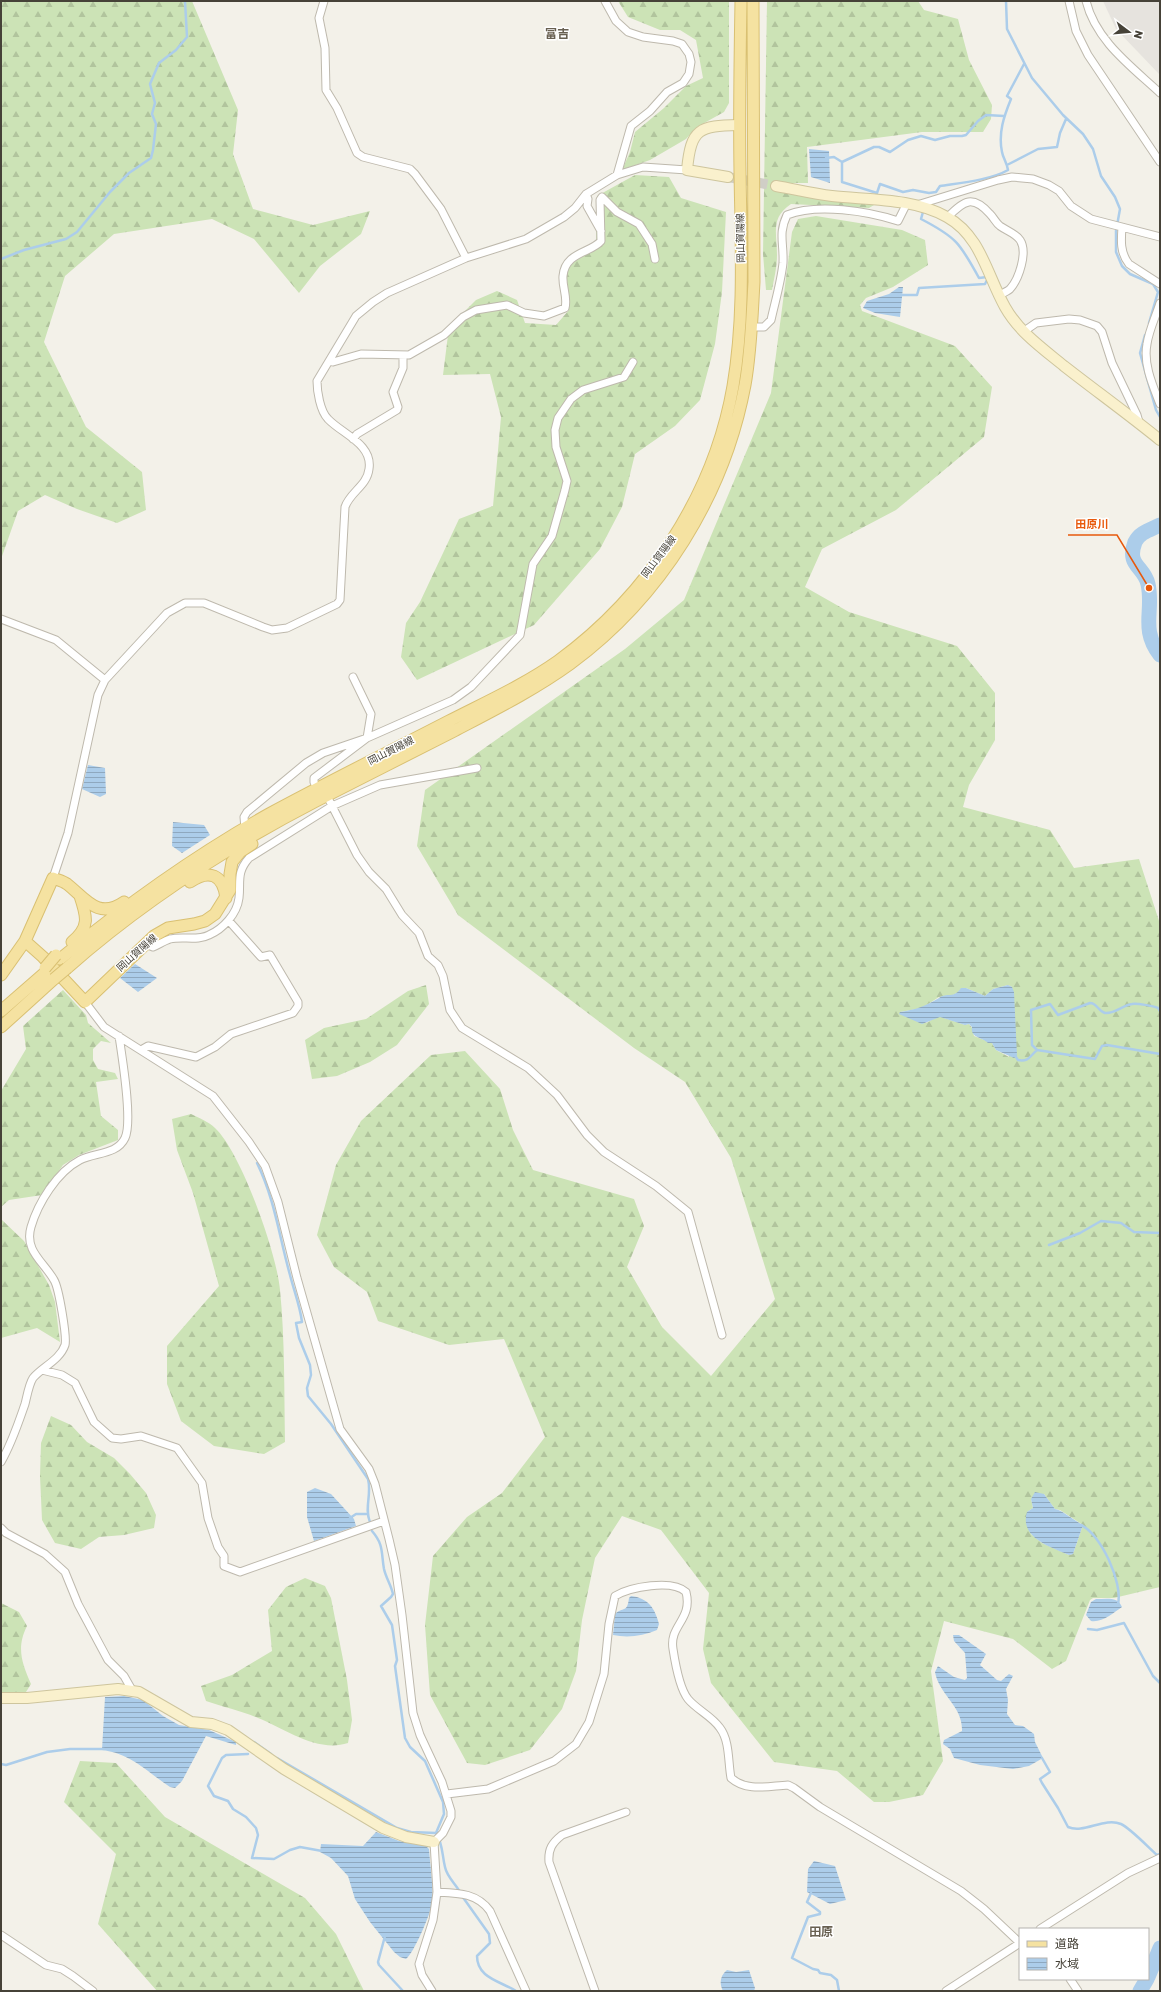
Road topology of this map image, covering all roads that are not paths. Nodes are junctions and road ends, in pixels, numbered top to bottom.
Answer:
1 (324, 1) edge
2 (605, 1) edge
3 (741, 1) edge
4 (752, 1) edge
5 (1068, 1) edge
6 (1086, 1) edge
7 (1160, 93) edge
8 (739, 125) junction
9 (1160, 162) edge
10 (687, 170) junction
11 (617, 175) junction
12 (728, 177) tunnel mouth
13 (776, 186) tunnel mouth
14 (586, 194) junction
15 (912, 204) junction
16 (948, 217) junction
17 (1118, 226) junction
18 (601, 231) junction
19 (1160, 237) edge
20 (466, 258) junction
21 (654, 259) dead end
22 (1160, 284) edge
23 (1000, 295) junction
24 (1160, 303) edge
25 (752, 327) junction
26 (1023, 332) junction
27 (403, 355) junction
28 (329, 361) junction
29 (633, 362) dead end
30 (1160, 404) edge
31 (1138, 422) junction
32 (353, 439) junction
33 (1160, 440) edge
34 (1, 619) edge
35 (353, 677) dead end
36 (105, 680) junction
37 (367, 738) junction
38 (477, 768) dead end
39 (317, 789) junction
40 (327, 796) junction
41 (315, 802) junction
42 (332, 806) junction
43 (245, 829) junction
44 (183, 866) junction
45 (53, 878) junction
46 (80, 896) junction
47 (226, 898) junction
48 (229, 921) junction
49 (115, 928) junction
50 (25, 941) junction
51 (146, 944) junction
52 (61, 961) junction
53 (49, 973) junction
54 (1, 975) edge
55 (85, 1002) junction
56 (1, 1011) edge
57 (1, 1027) edge
58 (119, 1036) junction
59 (141, 1050) junction
60 (722, 1335) dead end
61 (42, 1370) junction
62 (1, 1462) edge
63 (384, 1521) junction
64 (1, 1528) edge
65 (132, 1690) junction
66 (1, 1698) edge
67 (447, 1794) junction
68 (626, 1812) dead end
69 (438, 1840) junction
70 (1160, 1858) edge
71 (437, 1892) junction
72 (1042, 1928) edge
73 (1, 1935) edge
74 (1019, 1942) edge
75 (1019, 1944) edge
76 (1071, 1980) edge
77 (93, 1991) edge
78 (432, 1991) edge
79 (526, 1991) edge
80 (595, 1991) edge
81 (946, 1991) edge
82 (1078, 1991) edge

1 - 20 street
2 - 11 street
3 - 8 main road, 岡山賀陽線
4 - 25 main road, 岡山賀陽線
5 - 9 street
6 - 7 street
8 - 10 street
8 - 39 main road, 岡山賀陽線
10 - 11 street
10 - 12 street
11 - 14 street
13 - 15 street
14 - 18 street
14 - 20 street
15 - 16 street
15 - 17 street
15 - 25 street
16 - 23 street
16 - 23 street
17 - 19 street
17 - 22 street
18 - 21 street
18 - 27 street
20 - 28 street
23 - 26 street
24 - 30 street
25 - 40 main road, 岡山賀陽線
26 - 31 street
26 - 31 street
27 - 28 street
27 - 32 street
28 - 32 street
29 - 37 street
31 - 33 street
32 - 36 street
34 - 36 street
35 - 37 street
36 - 45 street
37 - 39 street
37 - 43 street
38 - 42 street
39 - 43 main road, 岡山賀陽線
40 - 41 main road, 岡山賀陽線
40 - 42 street
41 - 47 main road, 岡山賀陽線
41 - 49 main road, 岡山賀陽線
42 - 48 street
42 - 60 street
43 - 44 main road, 岡山賀陽線
44 - 46 main road, 岡山賀陽線
44 - 52 main road, 岡山賀陽線
45 - 46 main road, 岡山賀陽線
45 - 50 main road
46 - 52 main road, 岡山賀陽線
47 - 49 main road, 岡山賀陽線
47 - 51 main road, 岡山賀陽線
48 - 51 street
48 - 59 street
49 - 52 main road, 岡山賀陽線
50 - 54 main road
50 - 55 main road
51 - 55 main road, 岡山賀陽線
52 - 53 main road, 岡山賀陽線
53 - 56 main road, 岡山賀陽線
53 - 57 main road, 岡山賀陽線
55 - 58 street
58 - 59 street
58 - 61 street
59 - 63 street
61 - 62 street
61 - 63 street
63 - 67 street
64 - 65 street
65 - 66 street
65 - 69 street
67 - 69 street
67 - 74 street
68 - 80 street
69 - 71 street
70 - 72 street
71 - 78 street
71 - 79 street
73 - 77 street
75 - 81 street
76 - 82 street

